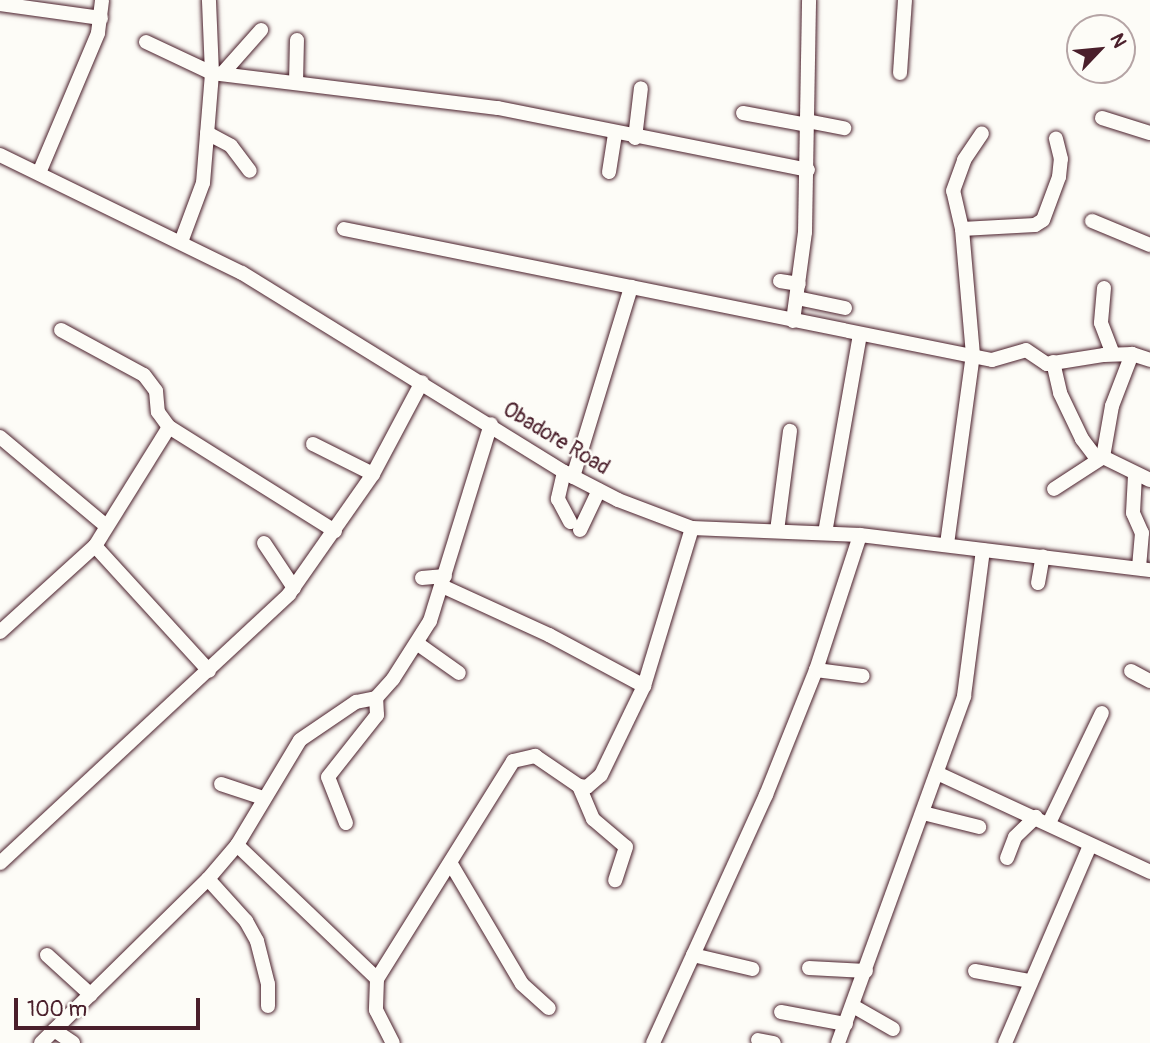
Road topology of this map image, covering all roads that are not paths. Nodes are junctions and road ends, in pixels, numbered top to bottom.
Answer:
1 (102, 0) edge
2 (209, 0) edge
3 (809, 0) edge
4 (905, 0) edge
5 (0, 4) edge
6 (101, 18) junction
7 (261, 30) dead end
8 (297, 40) dead end
9 (146, 42) dead end
10 (900, 73) dead end
11 (217, 74) junction
12 (296, 83) junction
13 (641, 88) dead end
14 (743, 113) dead end
15 (1102, 118) dead end
16 (807, 123) junction
17 (844, 128) dead end
18 (207, 133) junction
19 (982, 133) dead end
20 (1150, 133) edge
21 (615, 134) junction
22 (635, 138) junction
23 (1056, 139) dead end
24 (0, 155) edge
25 (808, 170) junction
26 (250, 171) dead end
27 (609, 172) dead end
28 (39, 173) junction
29 (1092, 221) dead end
30 (344, 229) dead end
31 (962, 229) junction
32 (181, 242) junction
33 (1150, 245) edge
34 (780, 281) dead end
35 (631, 287) junction
36 (1104, 288) dead end
37 (798, 291) junction
38 (845, 308) dead end
39 (793, 321) junction
40 (61, 330) dead end
41 (860, 334) junction
42 (1113, 354) junction
43 (1132, 354) junction
44 (972, 355) junction
45 (1150, 360) edge
46 (1053, 362) junction
47 (422, 382) junction
48 (491, 425) junction
49 (169, 427) junction
50 (790, 431) dead end
51 (0, 437) edge
52 (313, 444) dead end
53 (1101, 458) junction
54 (373, 474) junction
55 (1135, 474) junction
56 (568, 475) junction
57 (1150, 481) edge
58 (1054, 489) dead end
59 (599, 490) junction
60 (106, 526) junction
61 (692, 528) junction
62 (335, 531) junction
63 (777, 531) junction
64 (825, 533) junction
65 (860, 535) junction
66 (264, 543) dead end
67 (947, 544) junction
68 (95, 546) junction
69 (983, 550) junction
70 (1043, 556) junction
71 (1144, 569) edge
72 (422, 578) dead end
73 (443, 581) junction
74 (1038, 583) dead end
75 (294, 588) junction
76 (0, 632) edge
77 (418, 644) junction
78 (816, 670) junction
79 (209, 671) junction
80 (1130, 671) dead end
81 (459, 673) dead end
82 (863, 676) dead end
83 (1150, 681) edge
84 (644, 686) junction
85 (376, 698) junction
86 (1102, 713) dead end
87 (937, 773) junction
88 (221, 783) dead end
89 (579, 786) junction
90 (262, 798) junction
91 (923, 813) junction
92 (1043, 820) junction
93 (346, 823) dead end
94 (979, 827) dead end
95 (237, 845) junction
96 (1090, 846) junction
97 (1007, 858) dead end
98 (0, 863) edge
99 (451, 864) junction
100 (1150, 872) edge
101 (208, 879) junction
102 (615, 880) dead end
103 (47, 955) dead end
104 (693, 955) junction
105 (809, 968) dead end
106 (752, 969) dead end
107 (866, 971) junction
108 (975, 971) dead end
109 (377, 979) junction
110 (1030, 981) junction
111 (91, 995) junction
112 (268, 1006) dead end
113 (853, 1006) junction
114 (549, 1008) dead end
115 (781, 1012) dead end
116 (846, 1024) junction
117 (893, 1029) dead end
118 (54, 1030) junction
119 (758, 1040) dead end
120 (41, 1043) edge
121 (73, 1043) edge
122 (393, 1043) edge
123 (653, 1043) edge
124 (774, 1043) edge
125 (838, 1043) edge
126 (1005, 1043) edge

1 - 6 street
2 - 11 street
3 - 16 street
4 - 10 street
5 - 6 street
6 - 28 street
7 - 11 street
8 - 12 street
9 - 11 street
11 - 12 street
11 - 18 street
12 - 21 street
13 - 22 street
14 - 16 street
15 - 20 street
16 - 17 street
16 - 25 street
18 - 26 street
18 - 32 street
19 - 31 street
21 - 22 street
21 - 27 street
22 - 25 street
23 - 31 street
24 - 28 street, Obadore Road
25 - 37 street
28 - 32 street, Obadore Road
29 - 33 street
30 - 35 street
31 - 44 street
32 - 47 street, Obadore Road
34 - 37 street
35 - 39 street
35 - 56 street
36 - 42 street
37 - 38 street
37 - 39 street
39 - 41 street
40 - 49 street
41 - 44 street
41 - 64 street
42 - 43 street
42 - 46 street
43 - 45 street
43 - 53 street
44 - 46 street
44 - 67 street
46 - 53 street
47 - 48 street, Obadore Road
47 - 54 street
48 - 56 street, Obadore Road
48 - 73 street
49 - 60 street
49 - 62 street
50 - 63 street
51 - 60 street
52 - 54 street
53 - 55 street
53 - 58 street
54 - 62 street
55 - 57 street
55 - 71 street
56 - 59 street, Obadore Road
56 - 59 street
59 - 61 street, Obadore Road
60 - 68 street
61 - 63 street, Obadore Road
61 - 84 street
62 - 75 street
63 - 64 street, Obadore Road
64 - 65 street, Obadore Road
65 - 67 street, Obadore Road
65 - 78 street
66 - 75 street
67 - 69 street, Obadore Road
68 - 76 street
68 - 79 street
69 - 70 street, Obadore Road
69 - 87 street
70 - 71 street, Obadore Road
70 - 74 street
72 - 73 street
73 - 77 street
73 - 84 street
75 - 79 street
77 - 81 street
77 - 85 street
78 - 82 street
78 - 104 street
79 - 98 street
80 - 83 street
84 - 89 street
85 - 90 street
85 - 93 street
86 - 92 street
87 - 91 street
87 - 92 street
88 - 90 street
89 - 99 street
89 - 102 street
90 - 95 street
91 - 94 street
91 - 107 street
92 - 96 street
92 - 97 street
95 - 101 street
95 - 109 street
96 - 100 street
96 - 110 street
99 - 109 street
99 - 114 street
101 - 111 street
101 - 112 street
103 - 111 street
104 - 106 street
104 - 123 street
105 - 107 street
107 - 113 street
108 - 110 street
109 - 122 street
110 - 126 street
111 - 118 street
113 - 116 street
113 - 117 street
115 - 116 street
116 - 125 street
118 - 120 street
118 - 121 street
119 - 124 street

